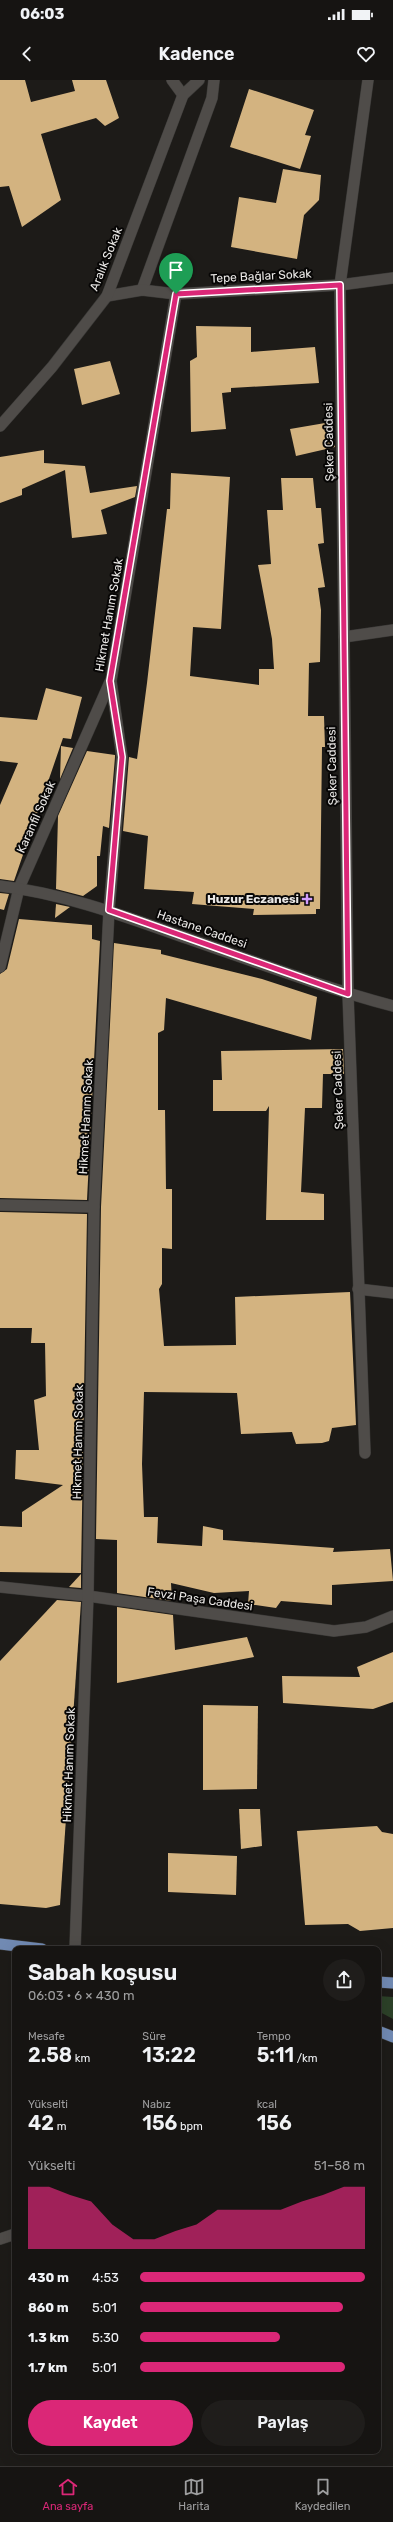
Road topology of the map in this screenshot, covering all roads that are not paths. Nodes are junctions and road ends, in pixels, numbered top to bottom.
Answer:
1 (172, 80) edge
2 (199, 80) edge
3 (214, 80) edge
4 (368, 80) edge
5 (183, 95) junction
6 (393, 278) edge
7 (340, 285) junction
8 (142, 290) junction
9 (176, 294) junction
10 (107, 296) junction
11 (0, 426) edge
12 (393, 630) edge
13 (344, 637) junction
14 (110, 681) junction
15 (0, 886) edge
16 (19, 888) junction
17 (109, 910) junction
18 (0, 967) edge
19 (348, 994) junction
20 (393, 1006) edge
21 (0, 1205) edge
22 (94, 1207) junction
23 (358, 1289) junction
24 (393, 1293) edge
25 (364, 1454) dead end
26 (0, 1587) edge
27 (88, 1596) junction
28 (393, 1616) edge
29 (0, 1944) edge
30 (17, 1946) edge
31 (75, 1946) edge
32 (381, 1982) edge
33 (393, 1983) edge
34 (381, 2032) edge
35 (393, 2037) edge
36 (12, 2235) edge
37 (0, 2240) edge

1 - 5 street
2 - 5 street, Aralık Sokak
3 - 8 street
4 - 7 street, Şeker Caddesi
5 - 10 street, Aralık Sokak
6 - 7 street, Tepe Bağlar Sokak
7 - 9 street, Tepe Bağlar Sokak
7 - 13 street, Şeker Caddesi
8 - 9 street, Tepe Bağlar Sokak
8 - 10 street, Tepe Bağlar Sokak
9 - 14 street, Hikmet Hanım Sokak
10 - 11 street, Aralık Sokak
12 - 13 street
13 - 19 street, Şeker Caddesi
14 - 16 street, Karanfil Sokak
14 - 17 street, Hikmet Hanım Sokak
15 - 16 street, Hastane Caddesi
16 - 17 street, Hastane Caddesi
16 - 18 street, Karanfil Sokak
17 - 19 street, Hastane Caddesi
17 - 22 street, Hikmet Hanım Sokak
19 - 20 street, Hastane Caddesi
19 - 23 street, Şeker Caddesi
21 - 22 street
22 - 27 street, Hikmet Hanım Sokak
23 - 24 street
23 - 25 street, Şeker Caddesi
26 - 27 street, Fevzi Paşa Caddesi
27 - 28 street, Fevzi Paşa Caddesi
27 - 31 street, Hikmet Hanım Sokak
29 - 30 main road
32 - 33 main road
34 - 35 main road
36 - 37 street

